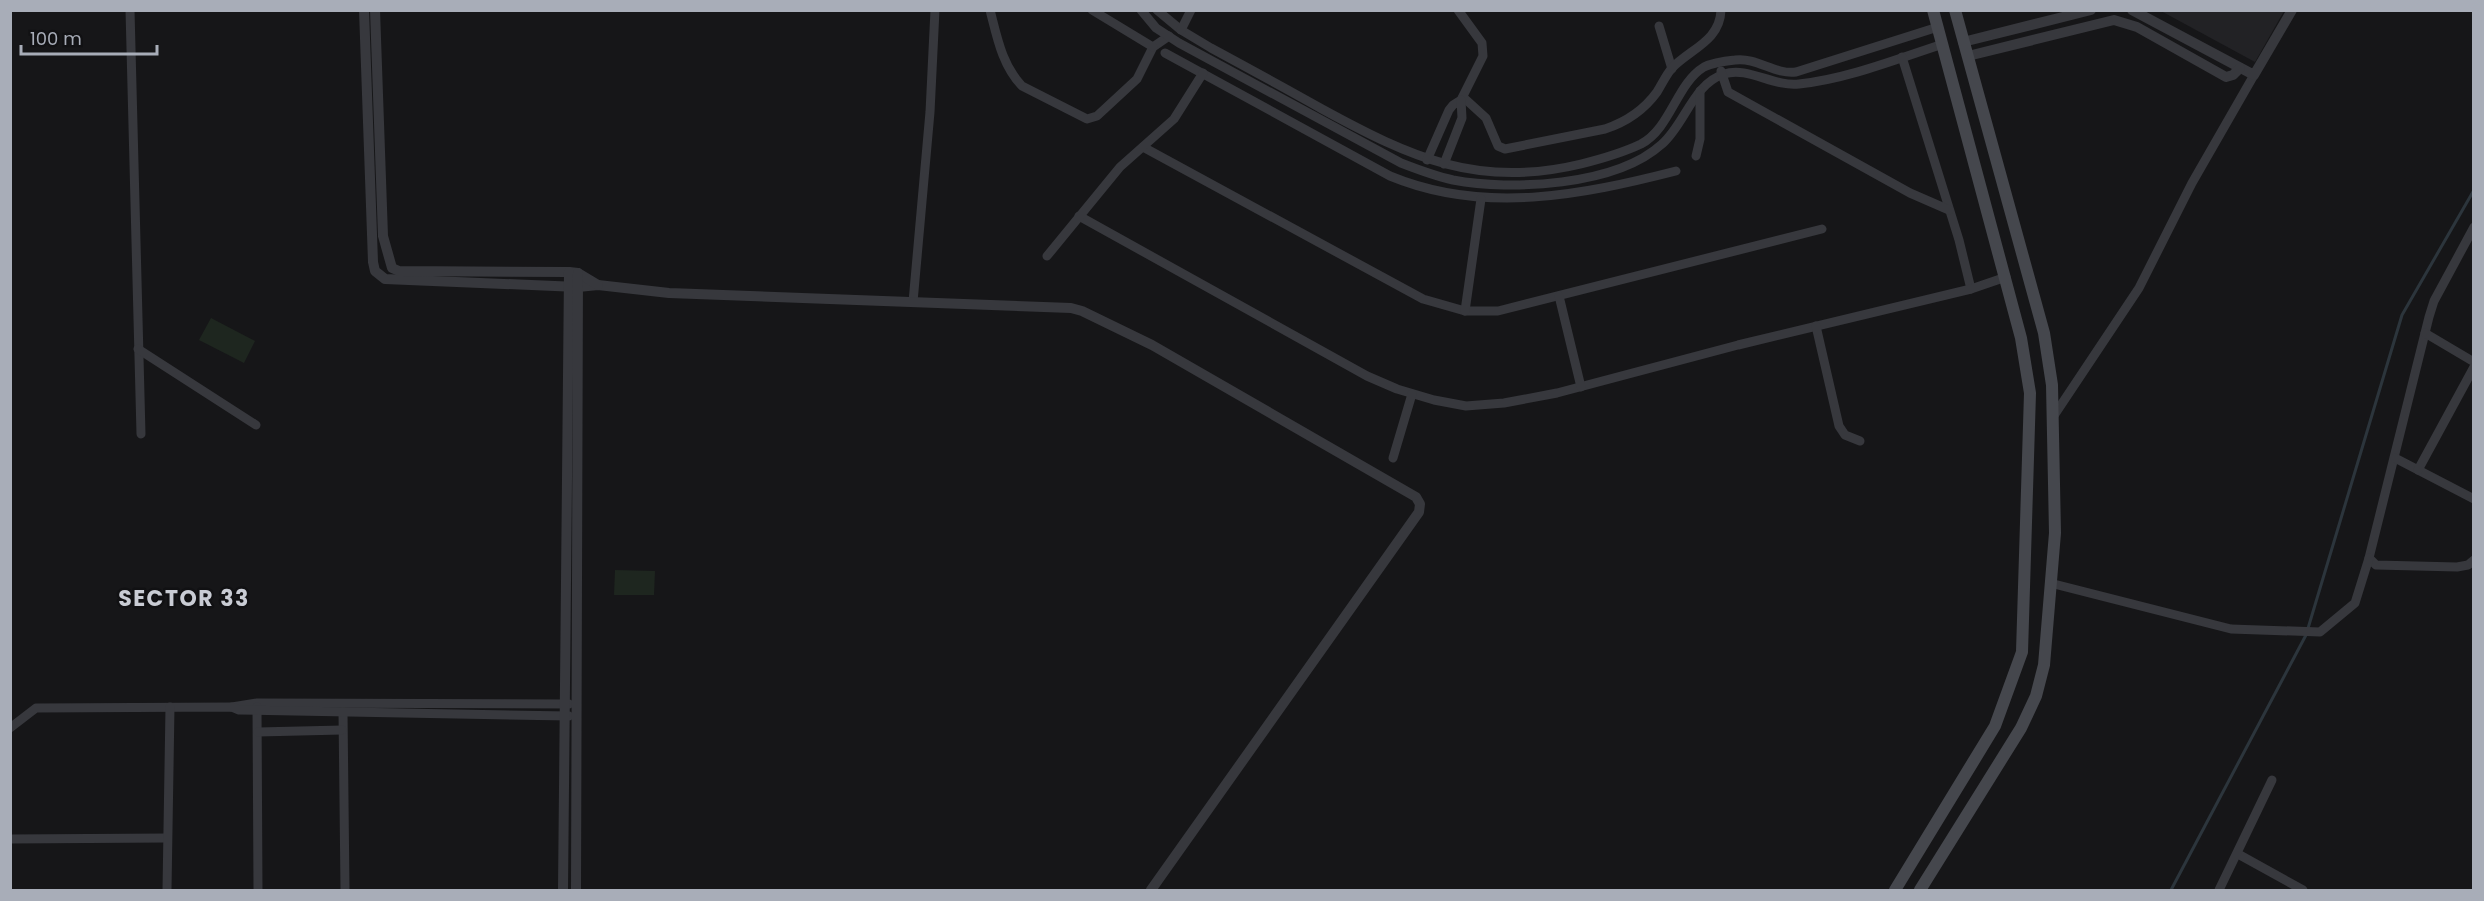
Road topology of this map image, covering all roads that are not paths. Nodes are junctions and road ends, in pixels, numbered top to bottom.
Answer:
1 (130, 10) edge
2 (364, 10) edge
3 (375, 10) edge
4 (935, 10) edge
5 (990, 10) edge
6 (1092, 10) edge
7 (1141, 10) edge
8 (1157, 10) edge
9 (1191, 10) edge
10 (1458, 10) edge
11 (1721, 10) edge
12 (1933, 10) edge
13 (1955, 10) edge
14 (2091, 10) edge
15 (2132, 10) edge
16 (2292, 10) edge
17 (2113, 15) edge
18 (1659, 26) dead end
19 (1938, 27) junction
20 (1181, 30) junction
21 (1168, 36) junction
22 (2188, 40) junction
23 (1963, 42) junction
24 (1943, 44) junction
25 (1153, 46) junction
26 (1882, 47) junction
27 (1215, 50) junction
28 (2182, 52) junction
29 (1165, 53) dead end
30 (1968, 56) junction
31 (1902, 57) junction
32 (1210, 60) junction
33 (1887, 62) junction
34 (1719, 63) junction
35 (2240, 68) junction
36 (1672, 69) junction
37 (1203, 73) junction
38 (1721, 75) junction
39 (2254, 75) junction
40 (1700, 91) junction
41 (1462, 98) junction
42 (1143, 147) junction
43 (1696, 156) dead end
44 (1435, 162) junction
45 (1485, 171) junction
46 (1676, 171) dead end
47 (1430, 174) junction
48 (1483, 184) junction
49 (1481, 199) junction
50 (1949, 210) junction
51 (1079, 216) junction
52 (2474, 227) edge
53 (1822, 229) dead end
54 (1047, 256) dead end
55 (573, 273) junction
56 (2006, 277) junction
57 (598, 285) junction
58 (573, 287) junction
59 (1971, 289) junction
60 (1559, 296) junction
61 (913, 302) junction
62 (1465, 312) junction
63 (1816, 326) junction
64 (2043, 333) junction
65 (2425, 333) junction
66 (2022, 338) junction
67 (138, 349) junction
68 (2474, 362) edge
69 (2474, 368) edge
70 (1581, 387) junction
71 (1412, 394) junction
72 (2053, 417) junction
73 (256, 425) dead end
74 (141, 434) dead end
75 (1860, 441) dead end
76 (1393, 458) dead end
77 (2395, 458) junction
78 (2418, 470) junction
79 (2474, 499) edge
80 (2369, 558) junction
81 (2474, 560) edge
82 (2050, 583) junction
83 (565, 704) junction
84 (170, 707) junction
85 (257, 707) junction
86 (578, 710) junction
87 (343, 712) junction
88 (565, 716) junction
89 (10, 728) edge
90 (342, 730) junction
91 (258, 732) junction
92 (2272, 780) dead end
93 (167, 838) junction
94 (10, 839) edge
95 (2238, 854) junction
96 (167, 891) edge
97 (258, 891) edge
98 (345, 891) edge
99 (563, 891) edge
100 (576, 891) edge
101 (1151, 891) edge
102 (1895, 891) edge
103 (1920, 891) edge
104 (2219, 891) edge
105 (2303, 891) edge

1 - 67 street
2 - 58 street
3 - 55 street
4 - 61 street
5 - 25 street
6 - 25 street
7 - 21 street
8 - 20 street
9 - 20 street
10 - 41 street
11 - 36 street
12 - 19 main road
13 - 23 main road
14 - 23 street
15 - 22 street
16 - 39 street
17 - 28 street
17 - 30 street
18 - 36 street
19 - 24 main road
19 - 26 street
20 - 27 street
21 - 25 street
21 - 32 street
22 - 28 street
22 - 35 street
23 - 30 main road
24 - 31 street
24 - 56 main road
26 - 33 street
26 - 34 street
27 - 32 street
27 - 44 street
28 - 35 street
29 - 37 street
30 - 64 main road
31 - 33 street
31 - 50 street
32 - 37 street
32 - 47 street
33 - 38 street
34 - 38 street
34 - 45 street
35 - 39 street
36 - 41 street
37 - 42 street
37 - 49 street
38 - 40 street
38 - 50 street
39 - 72 street
40 - 43 street
40 - 48 street
41 - 44 street
41 - 44 street
42 - 51 street
42 - 62 street
44 - 45 street
44 - 47 street
45 - 48 street
46 - 49 street
47 - 48 street
48 - 49 street
49 - 62 street
50 - 59 street
51 - 54 street
51 - 71 street
52 - 65 street
53 - 60 street
55 - 57 street
55 - 58 street
56 - 59 street
56 - 66 main road
57 - 58 street
57 - 61 street
58 - 83 street
58 - 86 street
59 - 63 street
60 - 62 street
60 - 70 street
61 - 101 street
63 - 70 street
63 - 75 street
64 - 66 main road
64 - 72 main road
65 - 68 street
65 - 77 street
66 - 102 main road
67 - 73 street
67 - 74 street
69 - 78 street
70 - 71 street
71 - 76 street
72 - 82 main road
77 - 78 street
77 - 80 street
78 - 79 street
80 - 81 street
80 - 82 street
82 - 103 main road
83 - 85 street
83 - 86 street
83 - 88 street
84 - 85 street
84 - 89 street
84 - 93 street
85 - 87 street
85 - 91 street
86 - 88 street
86 - 100 street
87 - 88 street
87 - 90 street
88 - 99 street
90 - 91 street
90 - 98 street
91 - 97 street
92 - 95 street
93 - 94 street
93 - 96 street
95 - 104 street
95 - 105 street

